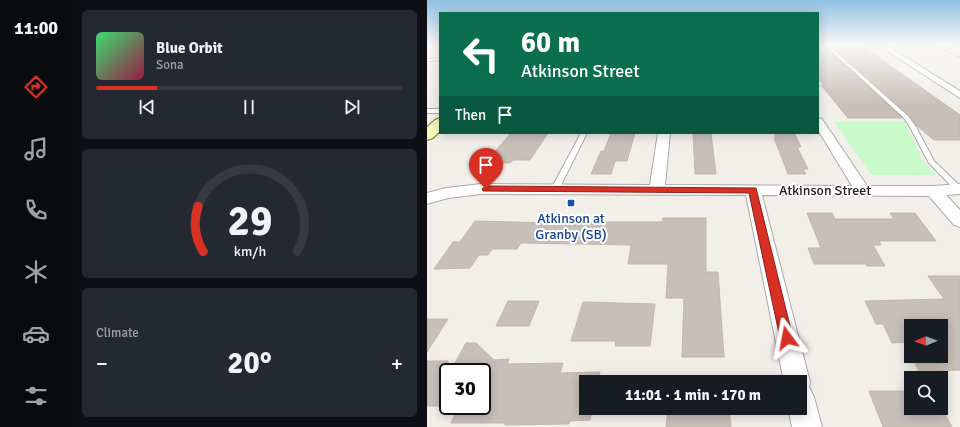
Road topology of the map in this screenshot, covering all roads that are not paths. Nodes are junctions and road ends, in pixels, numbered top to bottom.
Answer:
1 (848, 65) edge
2 (912, 65) edge
3 (960, 95) edge
4 (427, 111) edge
5 (439, 111) edge
6 (819, 123) edge
7 (439, 124) edge
8 (427, 134) edge
9 (583, 134) edge
10 (664, 134) edge
11 (555, 189) junction
12 (657, 189) junction
13 (959, 189) edge
14 (753, 190) junction
15 (863, 191) junction
16 (933, 191) junction
17 (427, 199) edge
18 (960, 221) edge
19 (795, 375) edge
20 (804, 415) edge
21 (807, 427) edge

1 - 13 lane
2 - 3 street
4 - 5 lane
6 - 15 street
7 - 8 street
9 - 11 lane
10 - 12 street
11 - 12 street, Atkinson Street
11 - 17 street, Atkinson Street
12 - 14 street, Atkinson Street
13 - 16 street, Atkinson Street
14 - 15 street, Atkinson Street
14 - 19 street
15 - 16 street, Atkinson Street
16 - 18 street
20 - 21 street

